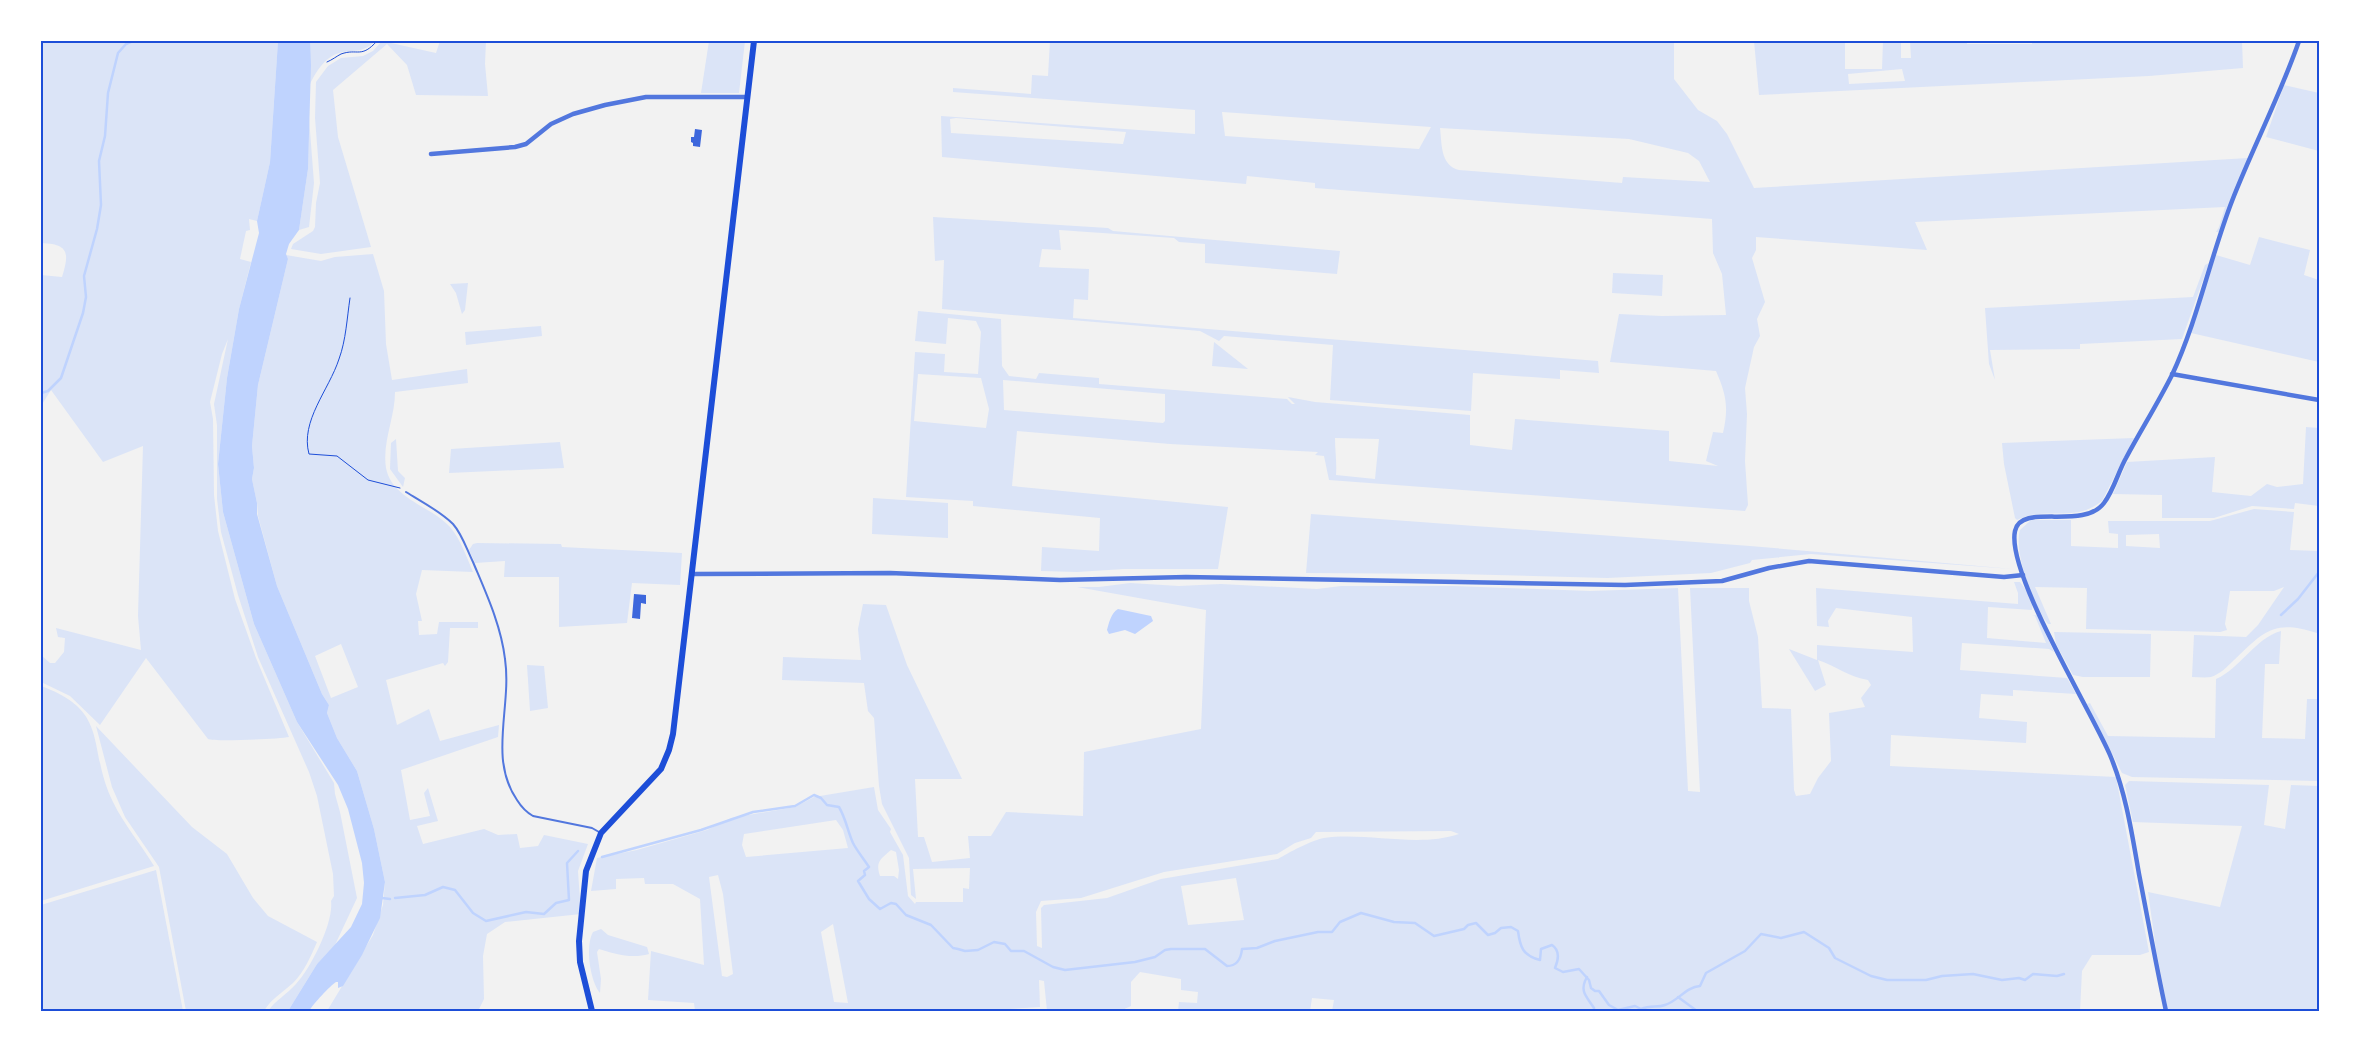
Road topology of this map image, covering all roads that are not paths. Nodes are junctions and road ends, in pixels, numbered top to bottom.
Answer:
1 (754, 41) edge
2 (2299, 41) edge
3 (747, 97) junction
4 (430, 154) dead end
5 (2172, 374) junction
6 (2319, 400) edge
7 (406, 492) dead end
8 (693, 574) junction
9 (2023, 575) junction
10 (601, 834) junction
11 (592, 1011) edge
12 (2166, 1011) edge

1 - 3 main road
2 - 5 street
3 - 4 street
3 - 8 main road
5 - 6 street
5 - 9 street
7 - 10 lane
8 - 9 street
8 - 10 main road
9 - 12 street
10 - 11 main road

